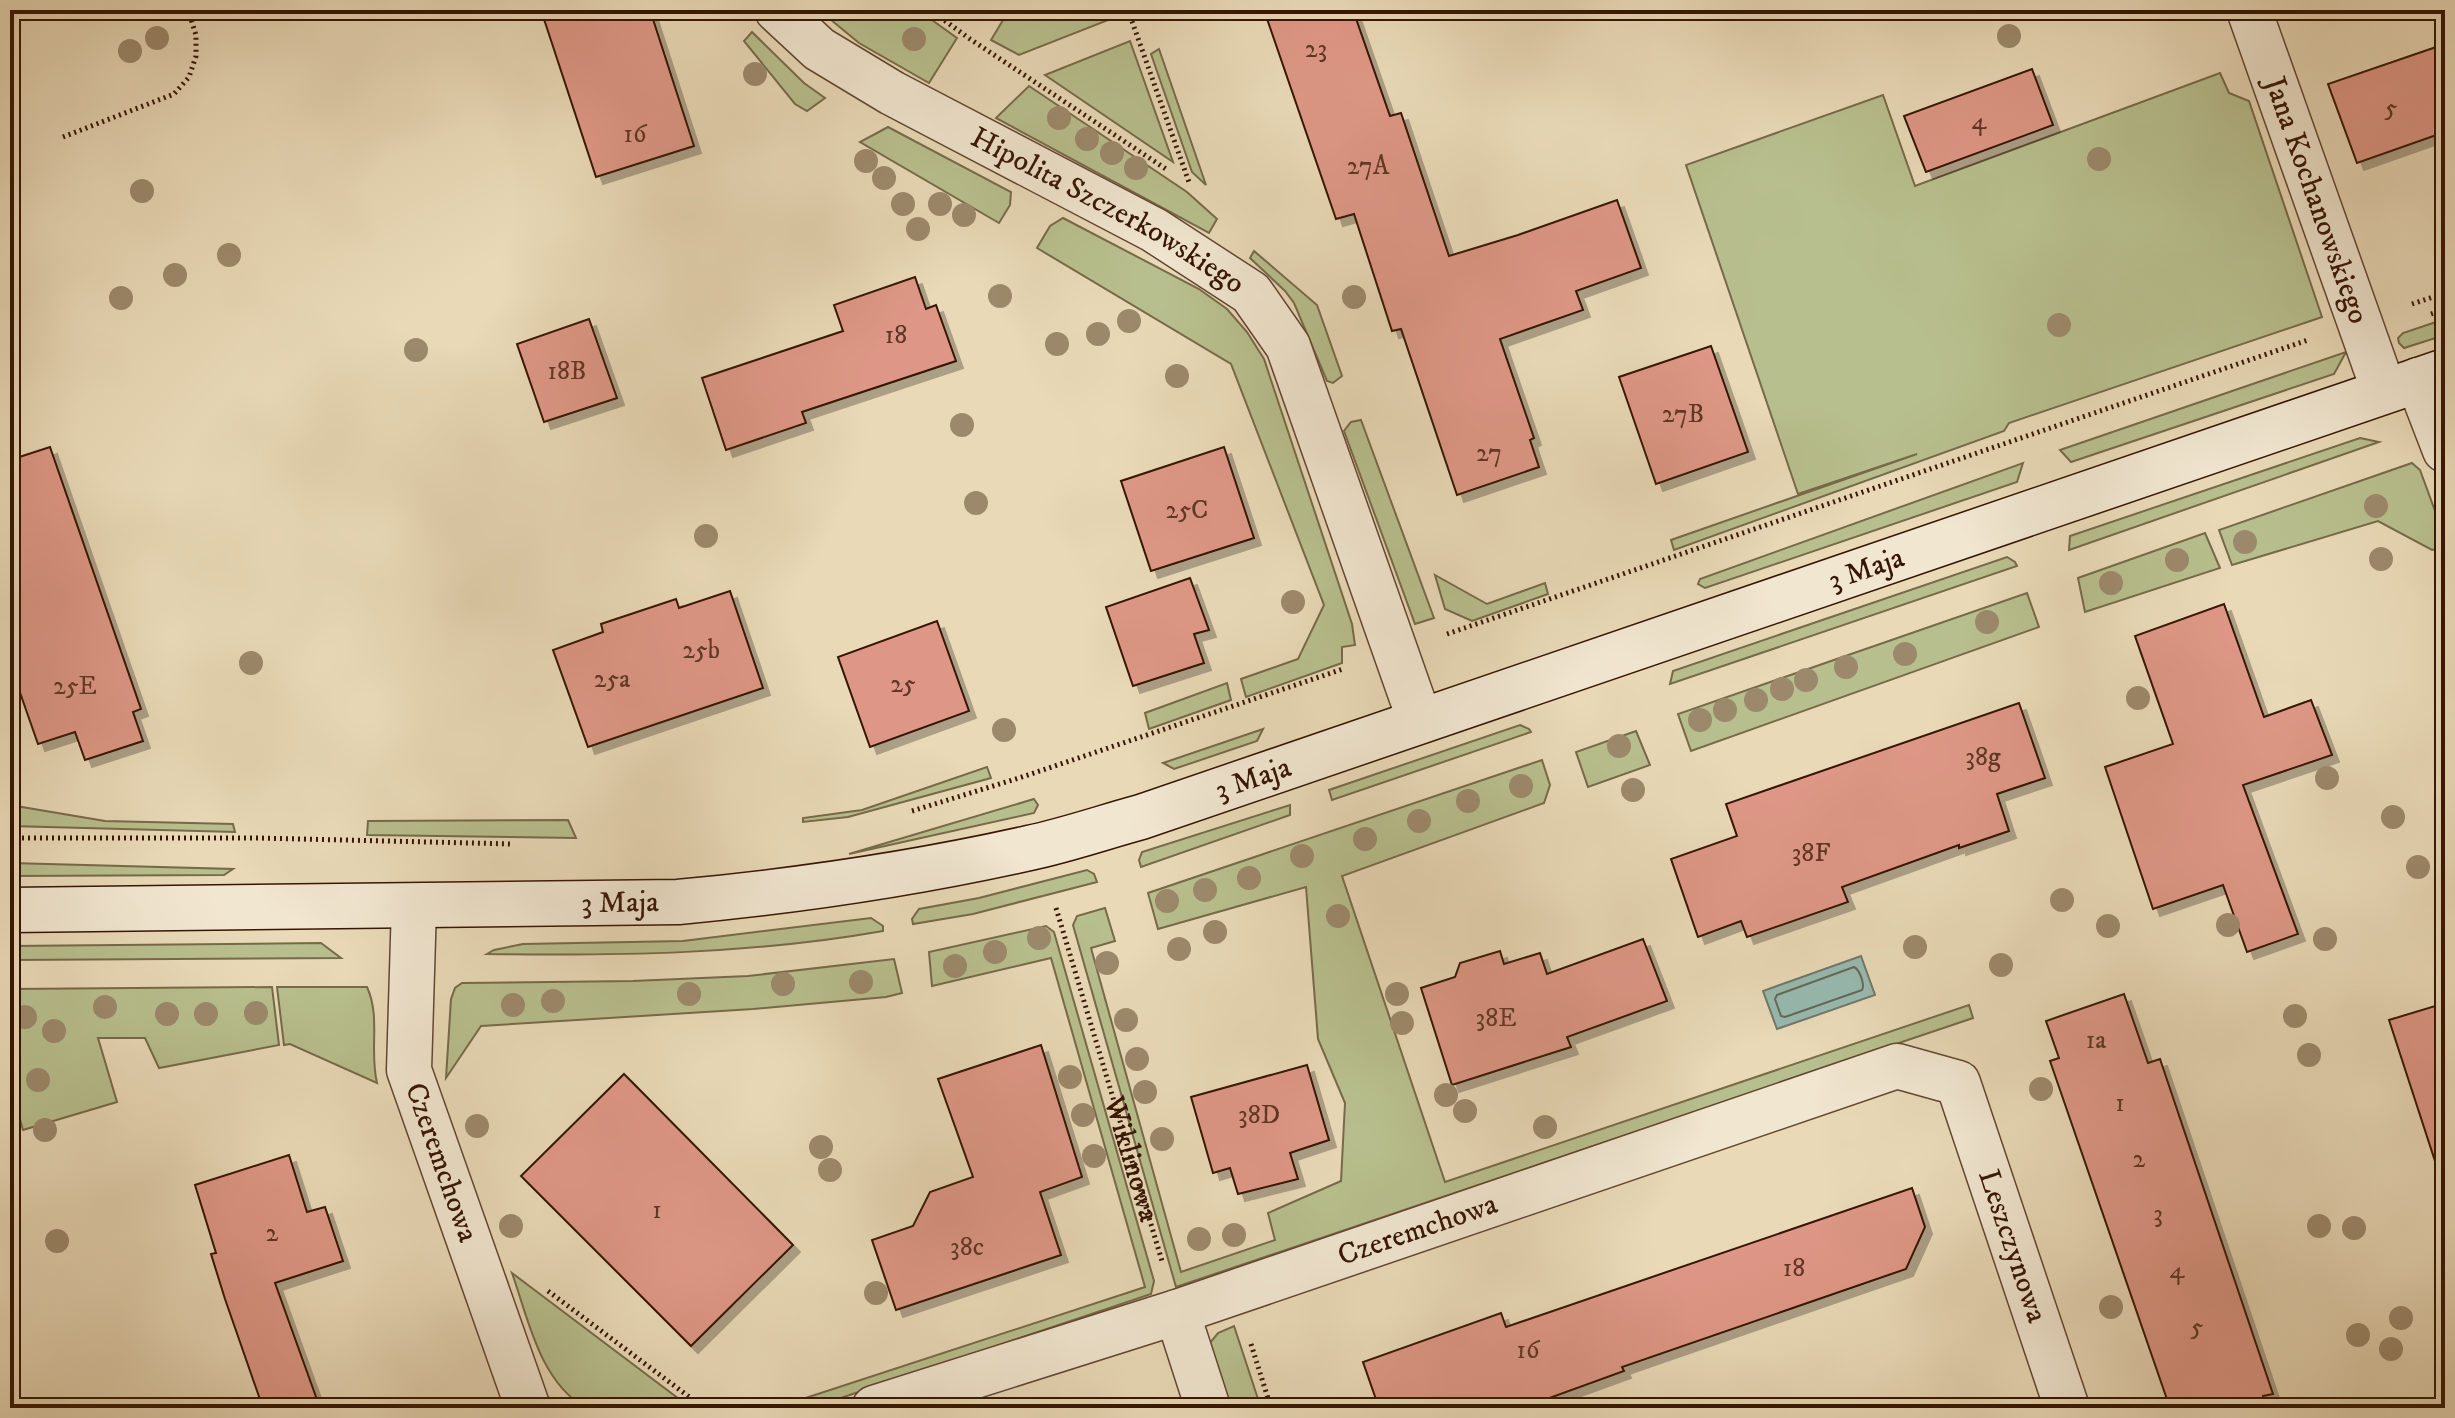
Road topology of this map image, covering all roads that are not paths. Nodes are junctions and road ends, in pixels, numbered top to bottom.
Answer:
1 (777, 10) edge
2 (2249, 10) edge
3 (2416, 381) edge
4 (2445, 450) edge
5 (1420, 721) junction
6 (414, 906) junction
7 (10, 910) edge
8 (1958, 1083) joint
9 (1177, 1312) junction
10 (528, 1408) edge
11 (874, 1408) edge
12 (1208, 1408) edge
13 (2067, 1408) edge

1 - 5 street, Hipolita Szczerkowskiego
2 - 3 street, Jana Kochanowskiego
3 - 4 street, Jana Kochanowskiego
3 - 5 street, 3 Maja
5 - 6 street, 3 Maja
6 - 7 street, 3 Maja
6 - 10 street, Czeremchowa
8 - 9 street, Czeremchowa
8 - 13 street, Leszczynowa
9 - 11 street, Czeremchowa
9 - 12 street

